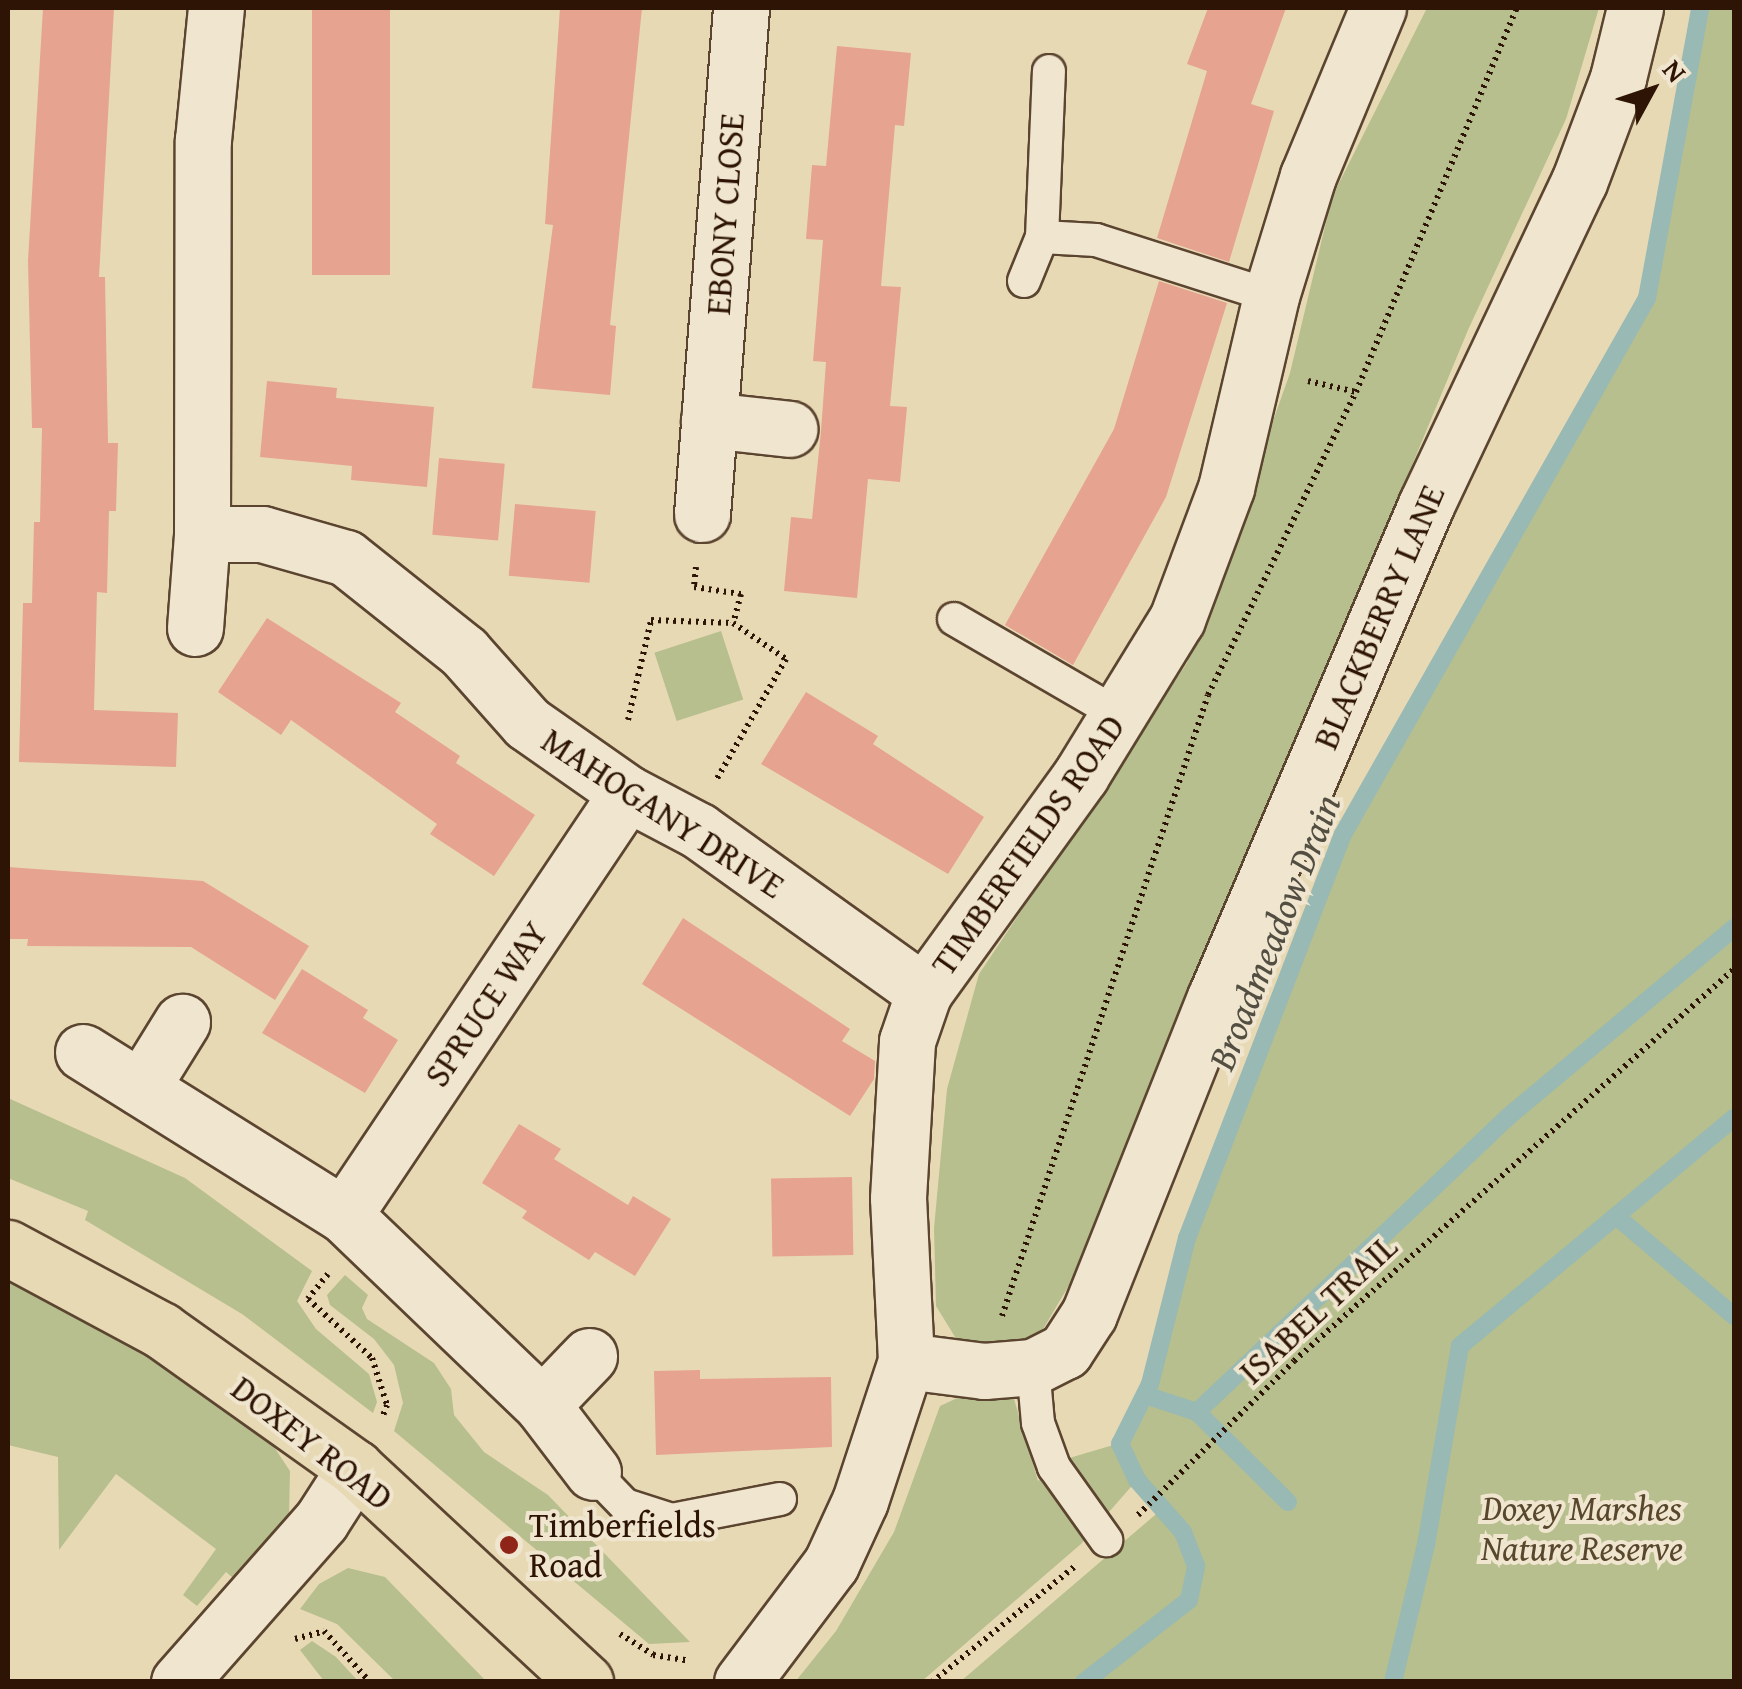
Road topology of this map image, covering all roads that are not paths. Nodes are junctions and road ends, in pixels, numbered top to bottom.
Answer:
1 (216, 8) edge
2 (741, 8) edge
3 (1378, 8) edge
4 (1635, 8) edge
5 (1048, 72) dead end
6 (1042, 237) junction
7 (1024, 281) dead end
8 (1270, 296) junction
9 (709, 420) junction
10 (790, 428) dead end
11 (702, 514) road end
12 (202, 534) junction
13 (954, 619) dead end
14 (195, 628) dead end
15 (1120, 716) junction
16 (627, 794) junction
17 (924, 992) junction
18 (182, 1022) dead end
19 (83, 1052) dead end
20 (141, 1088) junction
21 (344, 1215) junction
22 (8, 1248) edge
23 (590, 1356) dead end
24 (906, 1361) junction
25 (1008, 1369) junction
26 (542, 1405) junction
27 (366, 1450) junction
28 (592, 1472) joint
29 (780, 1499) dead end
30 (1106, 1540) road end
31 (179, 1682) edge
32 (585, 1682) edge
33 (742, 1682) edge

1 - 12 street
2 - 9 street, EBONY CLOSE
3 - 8 street, TIMBERFIELDS ROAD
4 - 25 street, BLACKBERRY LANE
5 - 6 lane
6 - 7 lane
6 - 8 lane
8 - 15 street, TIMBERFIELDS ROAD
9 - 10 street
9 - 11 street, EBONY CLOSE
12 - 14 street
12 - 16 street, MAHOGANY DRIVE
13 - 15 lane
15 - 17 street, TIMBERFIELDS ROAD
16 - 17 street, MAHOGANY DRIVE
16 - 21 street, SPRUCE WAY
17 - 24 street, TIMBERFIELDS ROAD
18 - 20 street
19 - 20 street
20 - 21 street
21 - 26 street
22 - 27 main road, DOXEY ROAD
23 - 26 street
24 - 25 street
24 - 33 street, TIMBERFIELDS ROAD
25 - 30 lane
26 - 28 street
27 - 31 street
27 - 32 main road, DOXEY ROAD
28 - 29 lane

